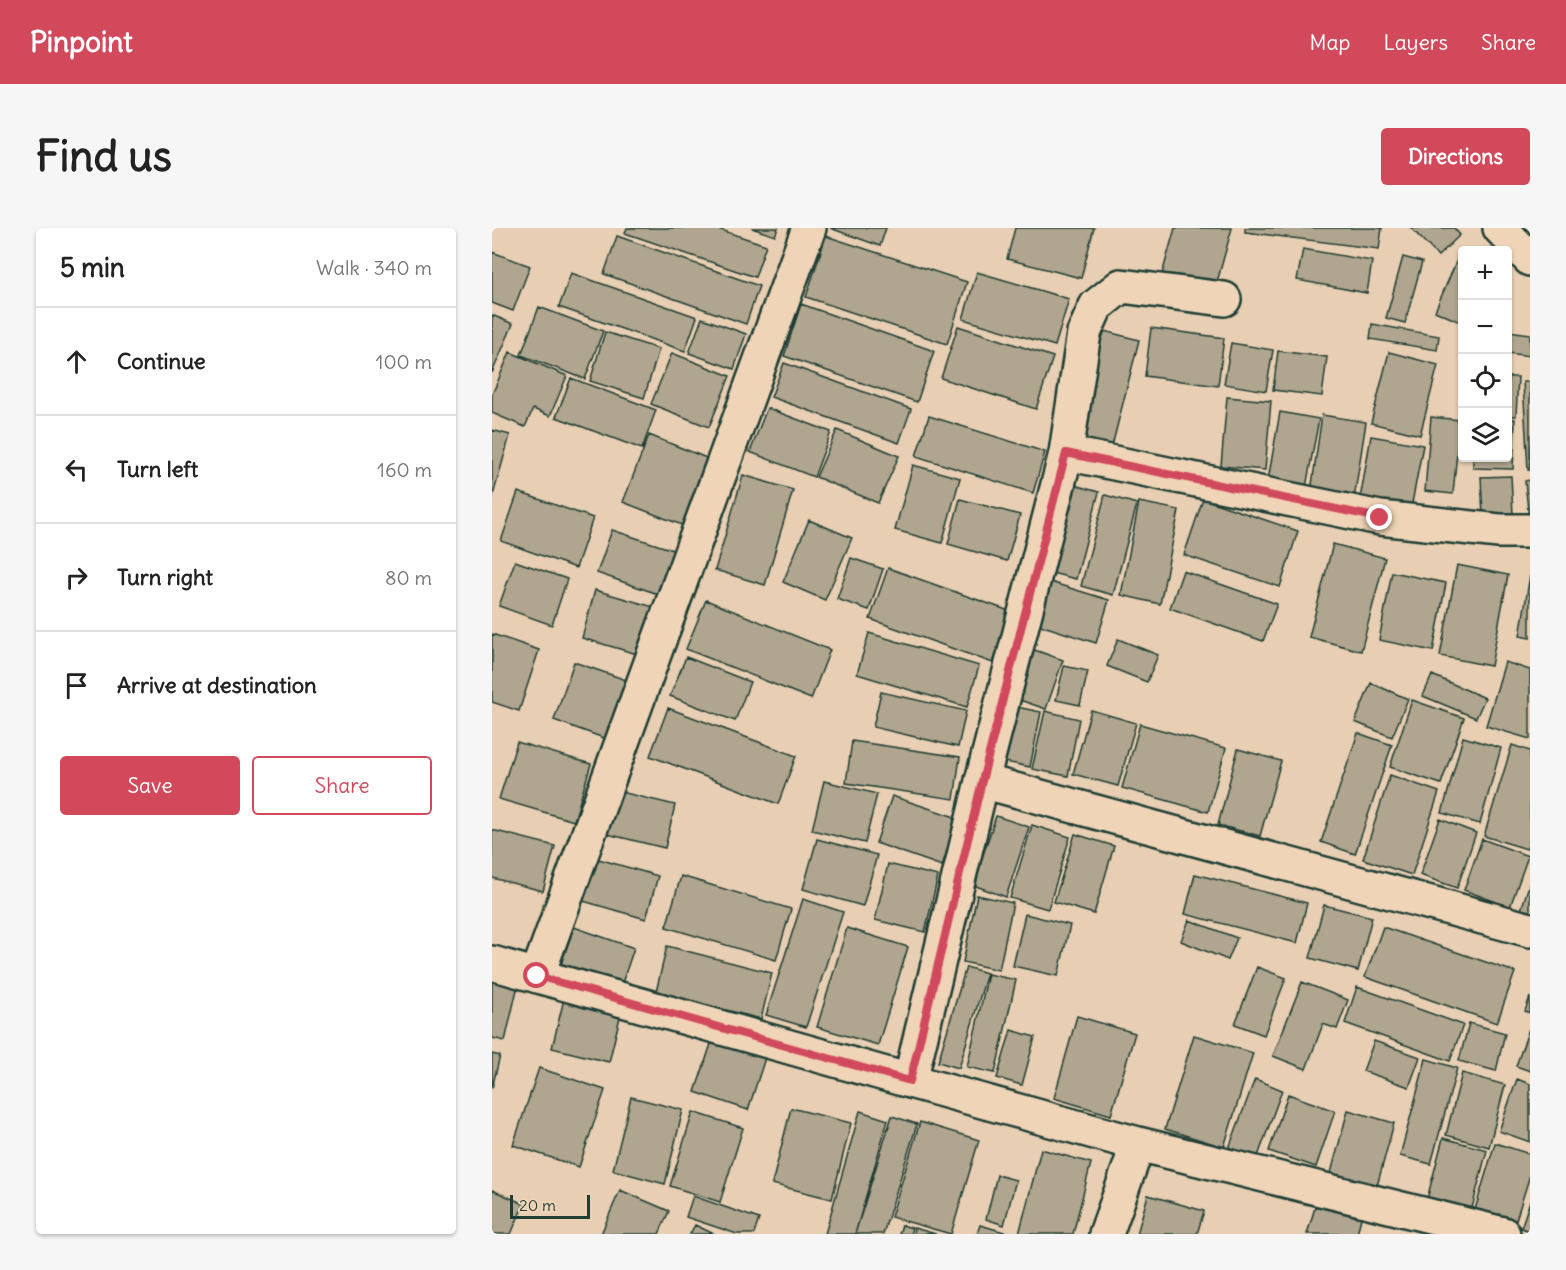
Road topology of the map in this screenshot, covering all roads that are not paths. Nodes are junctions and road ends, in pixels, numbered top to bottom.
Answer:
1 (808, 228) edge
2 (1500, 228) edge
3 (1530, 259) edge
4 (1224, 299) dead end
5 (1066, 453) junction
6 (1530, 531) edge
7 (982, 781) junction
8 (1530, 930) edge
9 (492, 963) edge
10 (537, 976) junction
11 (910, 1081) junction
12 (1138, 1144) junction
13 (1106, 1234) edge
14 (1503, 1234) edge

1 - 10 street
2 - 3 street
4 - 5 street
5 - 6 street
5 - 7 street
7 - 8 street
7 - 11 street
9 - 10 street
10 - 11 street
11 - 12 street
12 - 13 street
12 - 14 street

